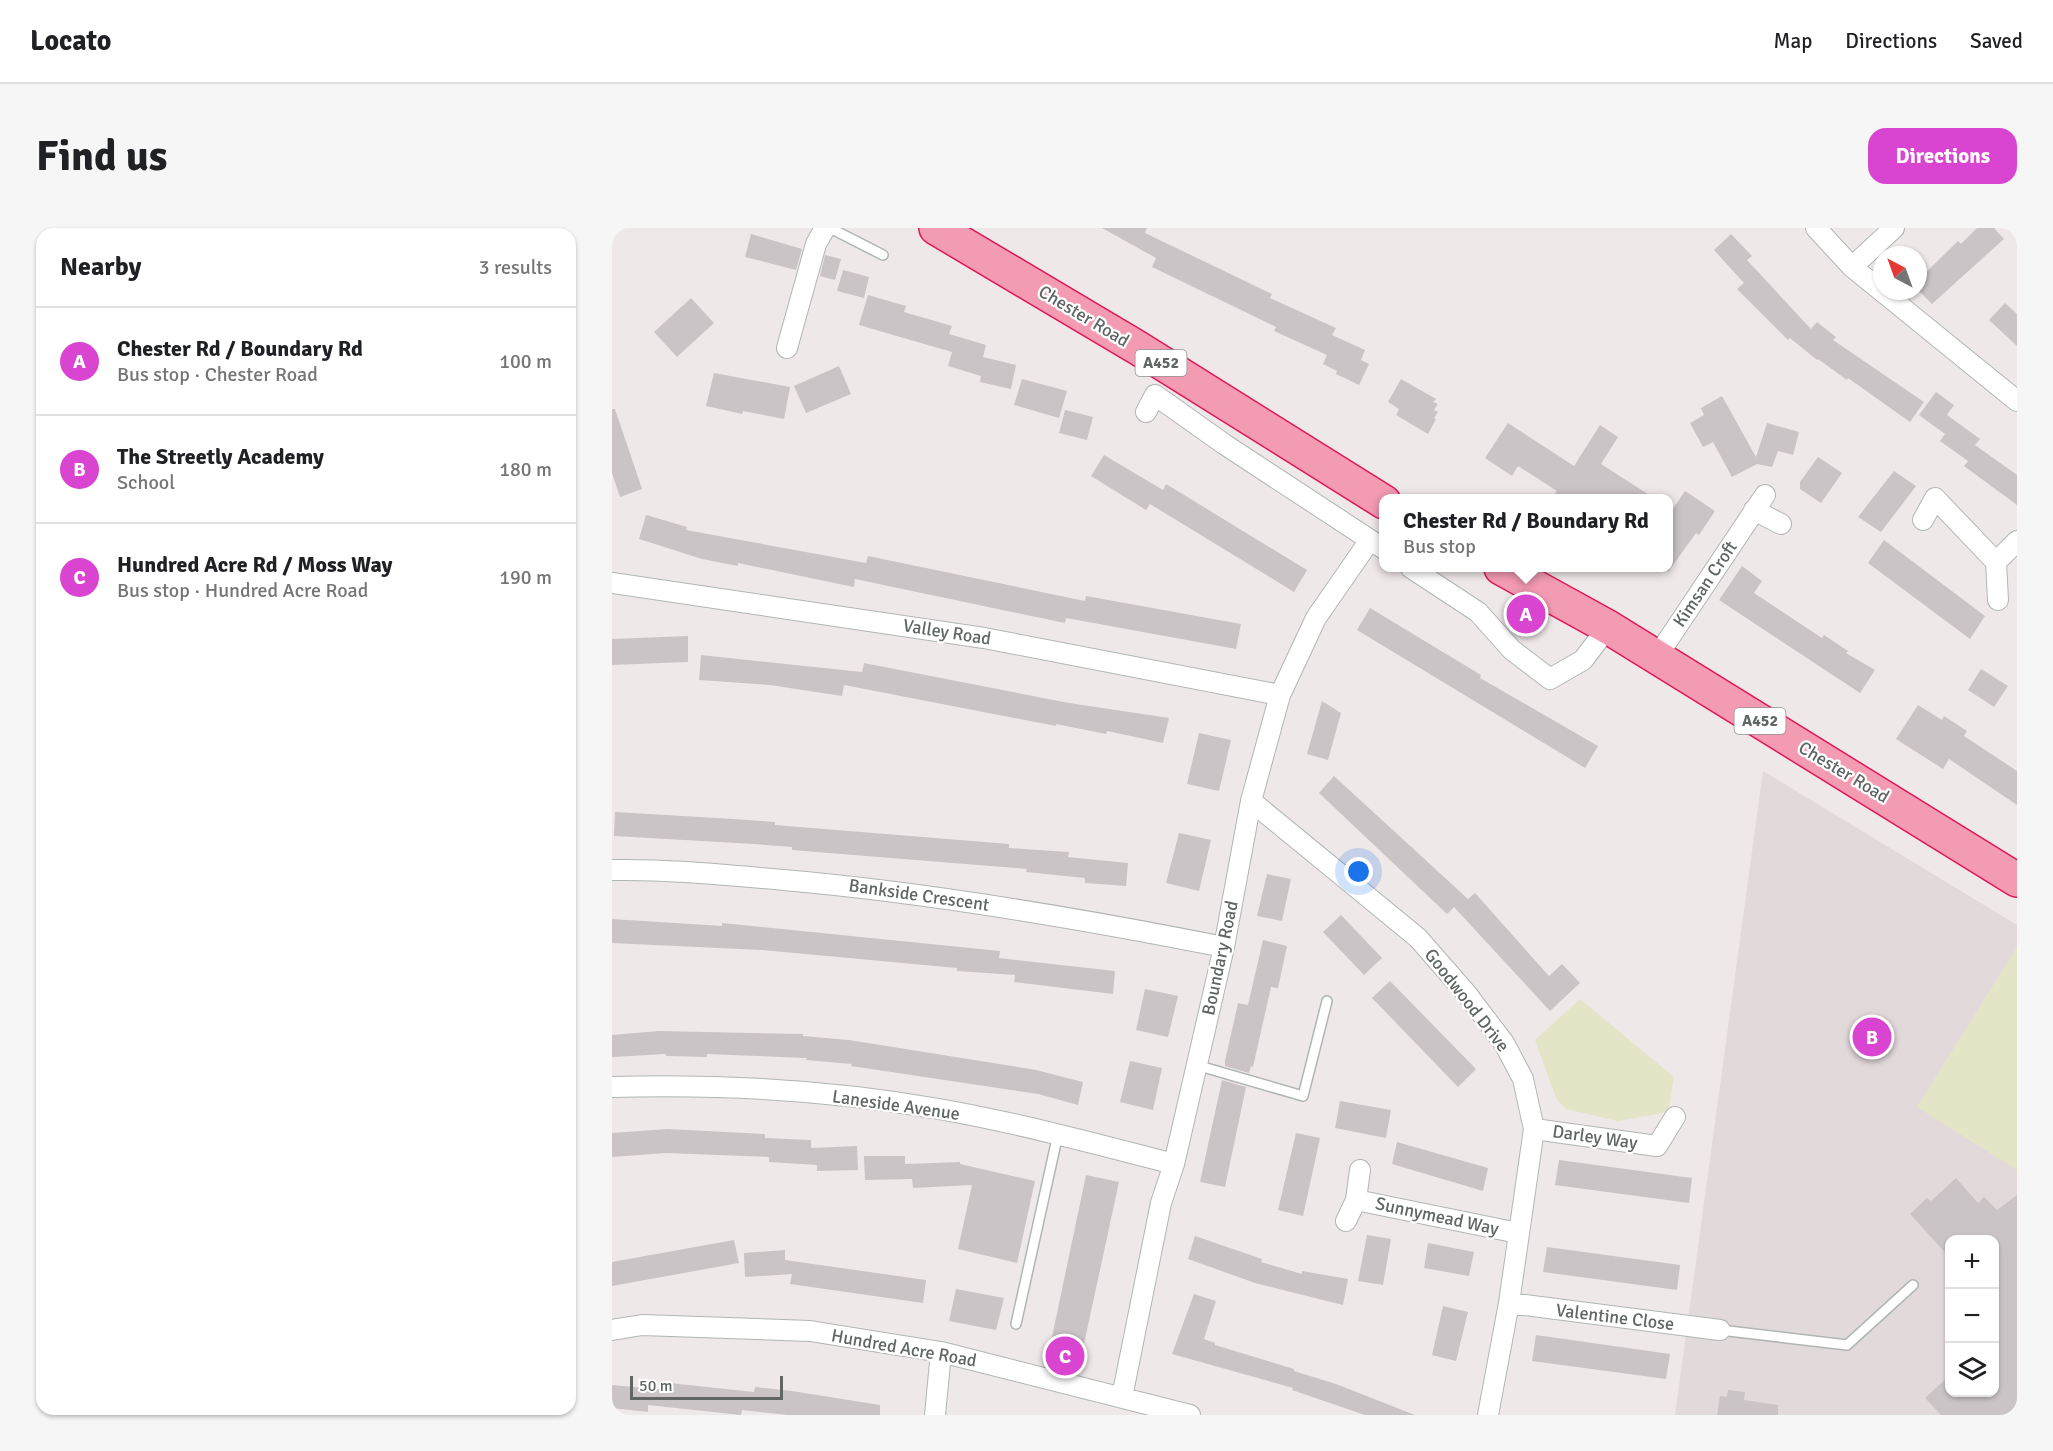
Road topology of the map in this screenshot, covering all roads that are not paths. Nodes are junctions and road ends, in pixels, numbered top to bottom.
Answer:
1 (828, 228) edge
2 (936, 228) edge
3 (1816, 228) edge
4 (1894, 228) edge
5 (883, 255) dead end
6 (1852, 267) junction
7 (787, 348) dead end
8 (2017, 401) edge
9 (1146, 412) dead end
10 (1379, 499) edge
11 (1923, 520) dead end
12 (1781, 524) dead end
13 (2017, 541) edge
14 (1377, 545) edge
15 (1996, 562) junction
16 (1418, 572) edge
17 (1510, 572) edge
18 (612, 583) edge
19 (1998, 600) dead end
20 (1608, 627) junction
21 (1656, 658) junction
22 (1280, 695) junction
23 (1251, 801) junction
24 (612, 870) edge
25 (2017, 880) edge
26 (1224, 947) junction
27 (1327, 1001) dead end
28 (1196, 1065) junction
29 (612, 1087) edge
30 (1675, 1117) dead end
31 (1534, 1129) junction
32 (1058, 1134) junction
33 (1174, 1164) junction
34 (1360, 1170) dead end
35 (1356, 1200) junction
36 (1346, 1221) dead end
37 (1518, 1233) junction
38 (1913, 1285) dead end
39 (1509, 1303) junction
40 (1016, 1323) dead end
41 (612, 1330) edge
42 (1720, 1330) joint
43 (941, 1352) junction
44 (1122, 1397) junction
45 (935, 1415) edge
46 (1190, 1415) edge
47 (1488, 1415) edge

1 - 5 lane
1 - 7 street
2 - 10 highway, Chester Road / A452
3 - 6 street
4 - 6 street
6 - 8 street
9 - 14 street
11 - 15 street
12 - 21 street, Kimsan Croft
13 - 15 street
14 - 22 street, Boundary Road
15 - 19 street
16 - 20 street
17 - 20 highway, Chester Road / A452
18 - 22 street, Valley Road
20 - 21 highway, Chester Road / A452
21 - 25 highway, Chester Road / A452
22 - 23 street, Boundary Road
23 - 26 street, Boundary Road
23 - 31 street, Goodwood Drive
24 - 26 street, Bankside Crescent
26 - 28 street, Boundary Road
27 - 28 lane
28 - 33 street, Boundary Road
29 - 32 street, Laneside Avenue
30 - 31 street, Darley Way
31 - 37 street, Goodwood Drive
32 - 33 street, Laneside Avenue
32 - 40 lane
33 - 44 street, Boundary Road
34 - 35 street, Sunnymead Way
35 - 36 street, Sunnymead Way
35 - 37 street, Sunnymead Way
37 - 39 street, Goodwood Drive
38 - 42 lane
39 - 42 street, Valentine Close
39 - 47 street, Goodwood Drive
41 - 43 street, Hundred Acre Road
43 - 44 street, Hundred Acre Road
43 - 45 street
44 - 46 street, Hundred Acre Road

